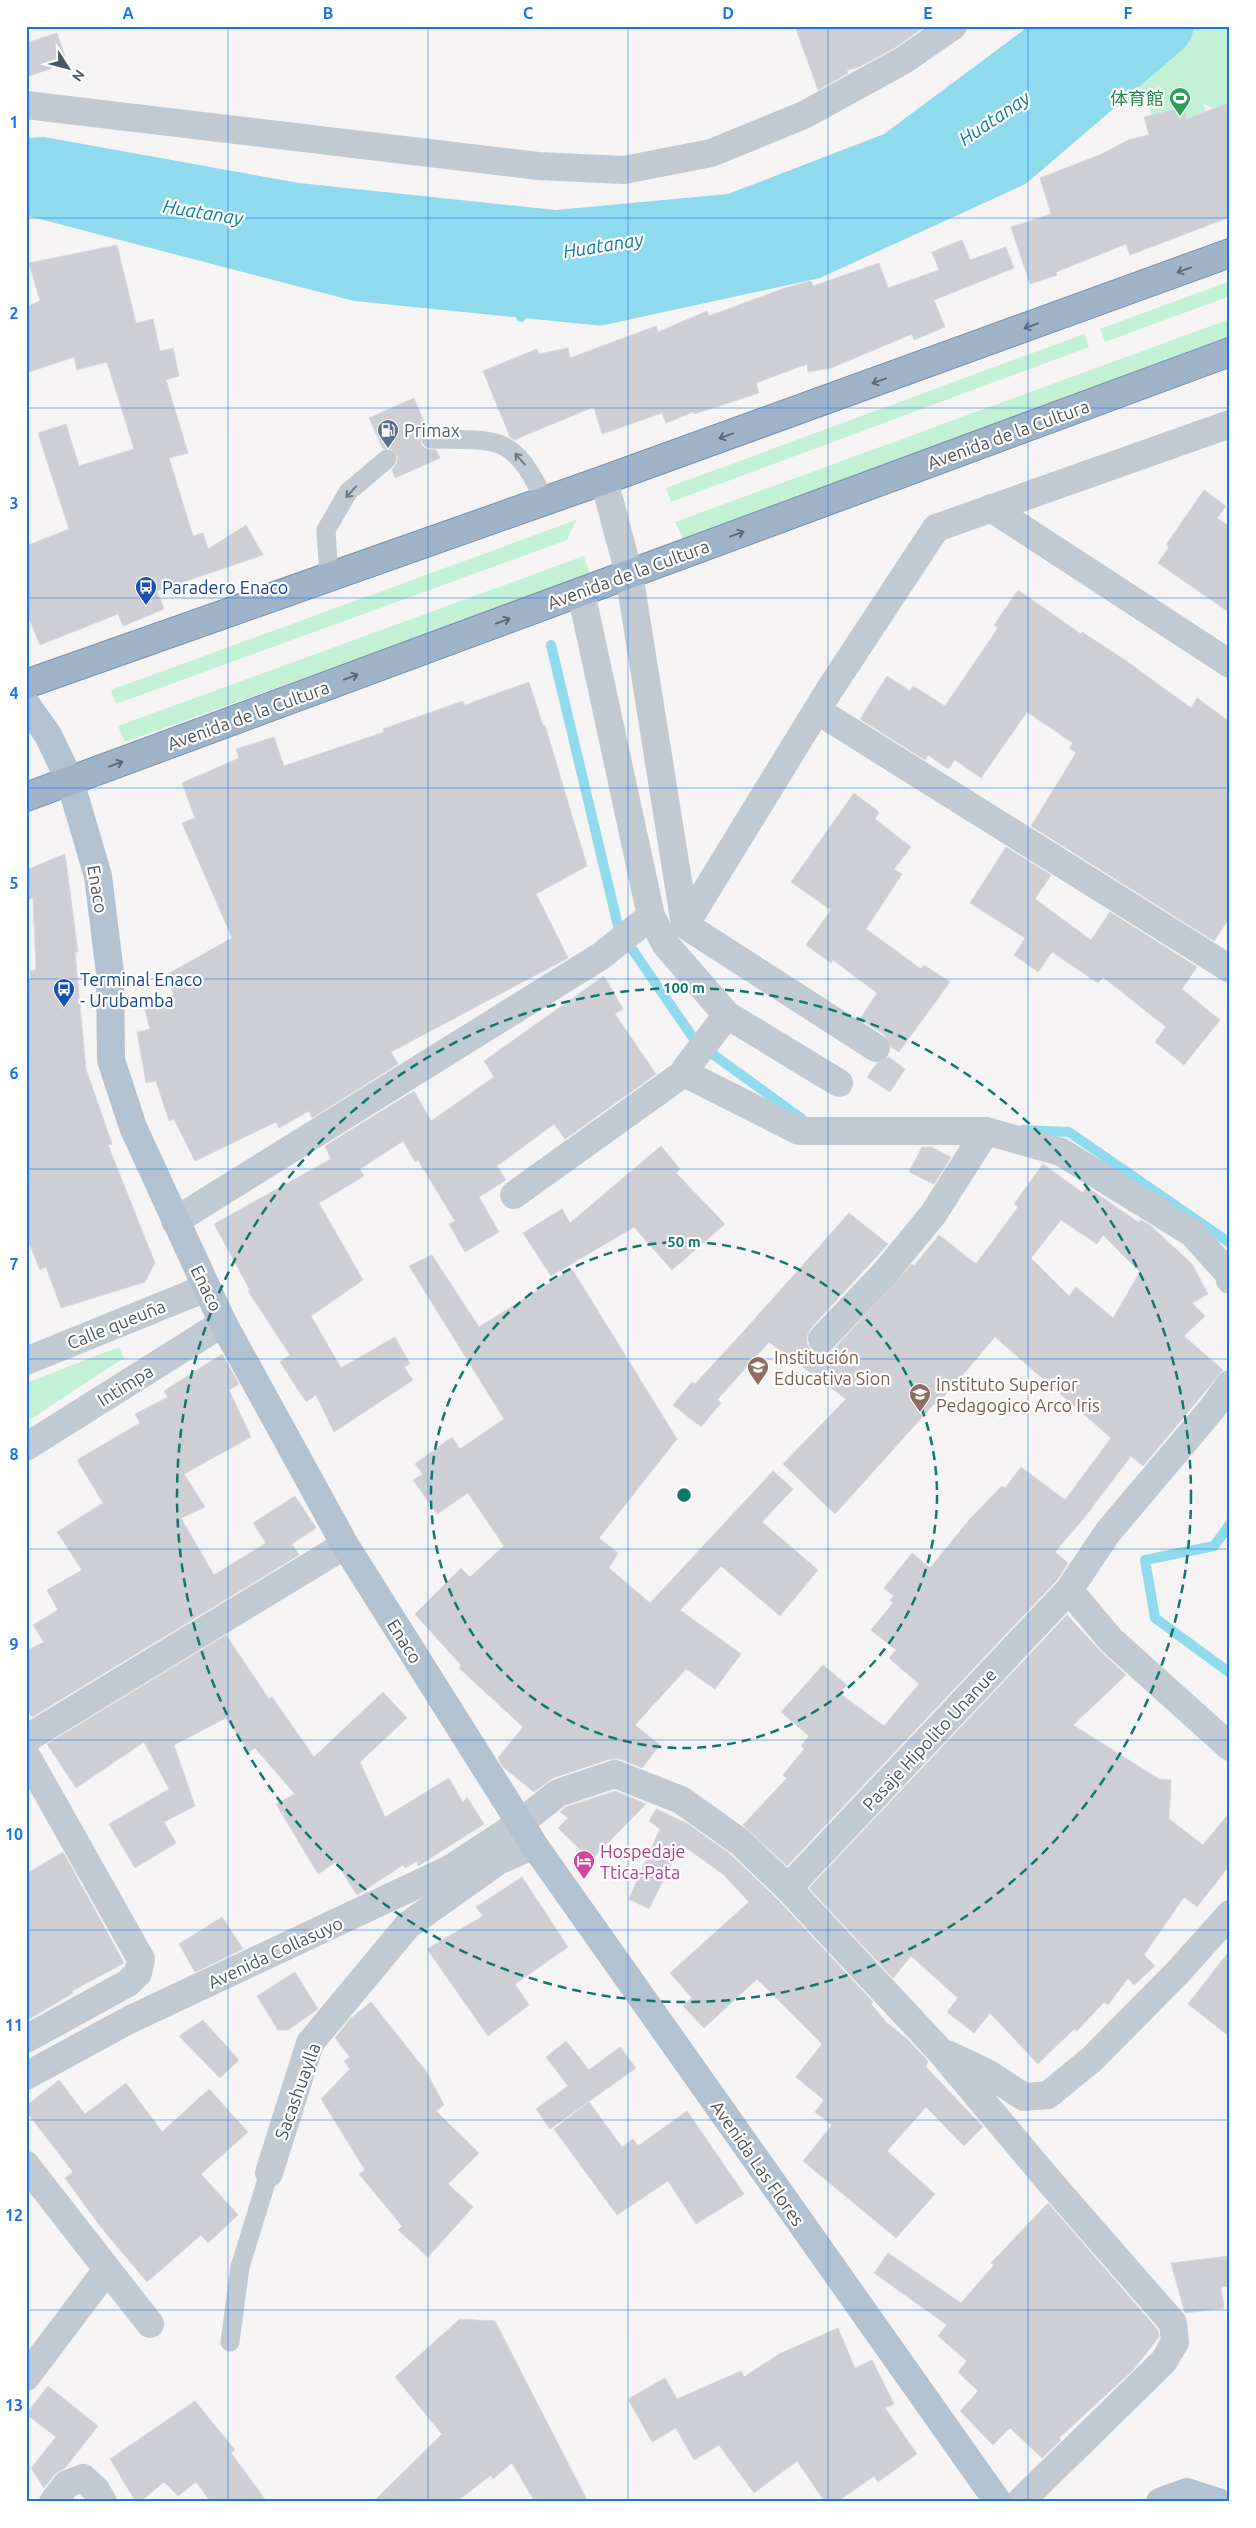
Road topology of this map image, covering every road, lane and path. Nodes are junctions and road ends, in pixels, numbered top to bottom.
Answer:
1 (953, 26) edge
2 (26, 105) edge
3 (1230, 253) edge
4 (1230, 352) edge
5 (1230, 424) edge
6 (431, 439) dead end
7 (387, 460) dead end
8 (604, 480) junction
9 (545, 501) junction
10 (990, 508) junction
11 (629, 574) junction
12 (329, 577) junction
13 (581, 592) junction
14 (1230, 664) edge
15 (26, 684) edge
16 (26, 704) edge
17 (818, 711) junction
18 (70, 781) junction
19 (26, 797) edge
20 (647, 920) junction
21 (685, 925) junction
22 (1230, 969) edge
23 (725, 1019) junction
24 (876, 1048) dead end
25 (685, 1071) junction
26 (839, 1083) dead end
27 (986, 1131) junction
28 (514, 1195) dead end
29 (175, 1221) junction
30 (1230, 1280) edge
31 (206, 1288) junction
32 (224, 1323) junction
33 (822, 1339) dead end
34 (26, 1361) edge
35 (1230, 1384) edge
36 (26, 1447) edge
37 (345, 1545) junction
38 (1069, 1590) junction
39 (26, 1739) edge
40 (1230, 1747) edge
41 (26, 1755) edge
42 (527, 1834) junction
43 (788, 1888) junction
44 (1230, 1914) edge
45 (26, 2039) edge
46 (940, 2051) junction
47 (26, 2076) edge
48 (26, 2165) edge
49 (269, 2173) joint
50 (106, 2271) junction
51 (150, 2324) dead end
52 (230, 2342) dead end
53 (26, 2377) edge
54 (100, 2496) edge
55 (53, 2502) edge
56 (998, 2502) edge
57 (1020, 2502) edge
58 (1160, 2502) edge
59 (1218, 2502) edge

1 - 2 street
3 -> 8 highway
11 -> 4 highway, Avenida de la Cultura
5 - 10 street
9 -> 6 lane
7 -> 12 lane
8 - 9 highway
8 - 11 street
9 - 12 highway
10 - 14 street
10 - 17 street
11 - 13 highway, Avenida de la Cultura
11 - 21 street
12 - 15 highway
18 -> 13 highway, Avenida de la Cultura
13 - 20 street
16 - 18 main road, Enaco
17 - 21 street
17 - 22 street
18 - 19 highway, Avenida de la Cultura
18 - 29 main road, Enaco
20 - 23 street
20 - 29 street
21 - 24 street
23 - 25 street
23 - 26 street
25 - 27 street
25 - 28 street
27 - 30 street
27 - 33 street
29 - 31 main road, Enaco
31 - 32 main road, Enaco
31 - 34 street, Calle queuña
32 - 36 street, Intimpa
32 - 37 main road, Enaco
35 - 38 street, Pasaje Hipolito Unanue
37 - 39 street
37 - 42 main road, Enaco
38 - 40 street
38 - 43 street, Pasaje Hipolito Unanue
41 - 45 street
42 - 43 street
42 - 47 street, Avenida Collasuyo
42 - 49 street, Sacashuaylla
42 - 56 main road, Avenida Las Flores
43 - 46 street
44 - 46 street
46 - 57 street
48 - 50 street
49 - 52 lane, Sacashuaylla
50 - 51 street
50 - 53 street
54 - 55 street
58 - 59 main road

